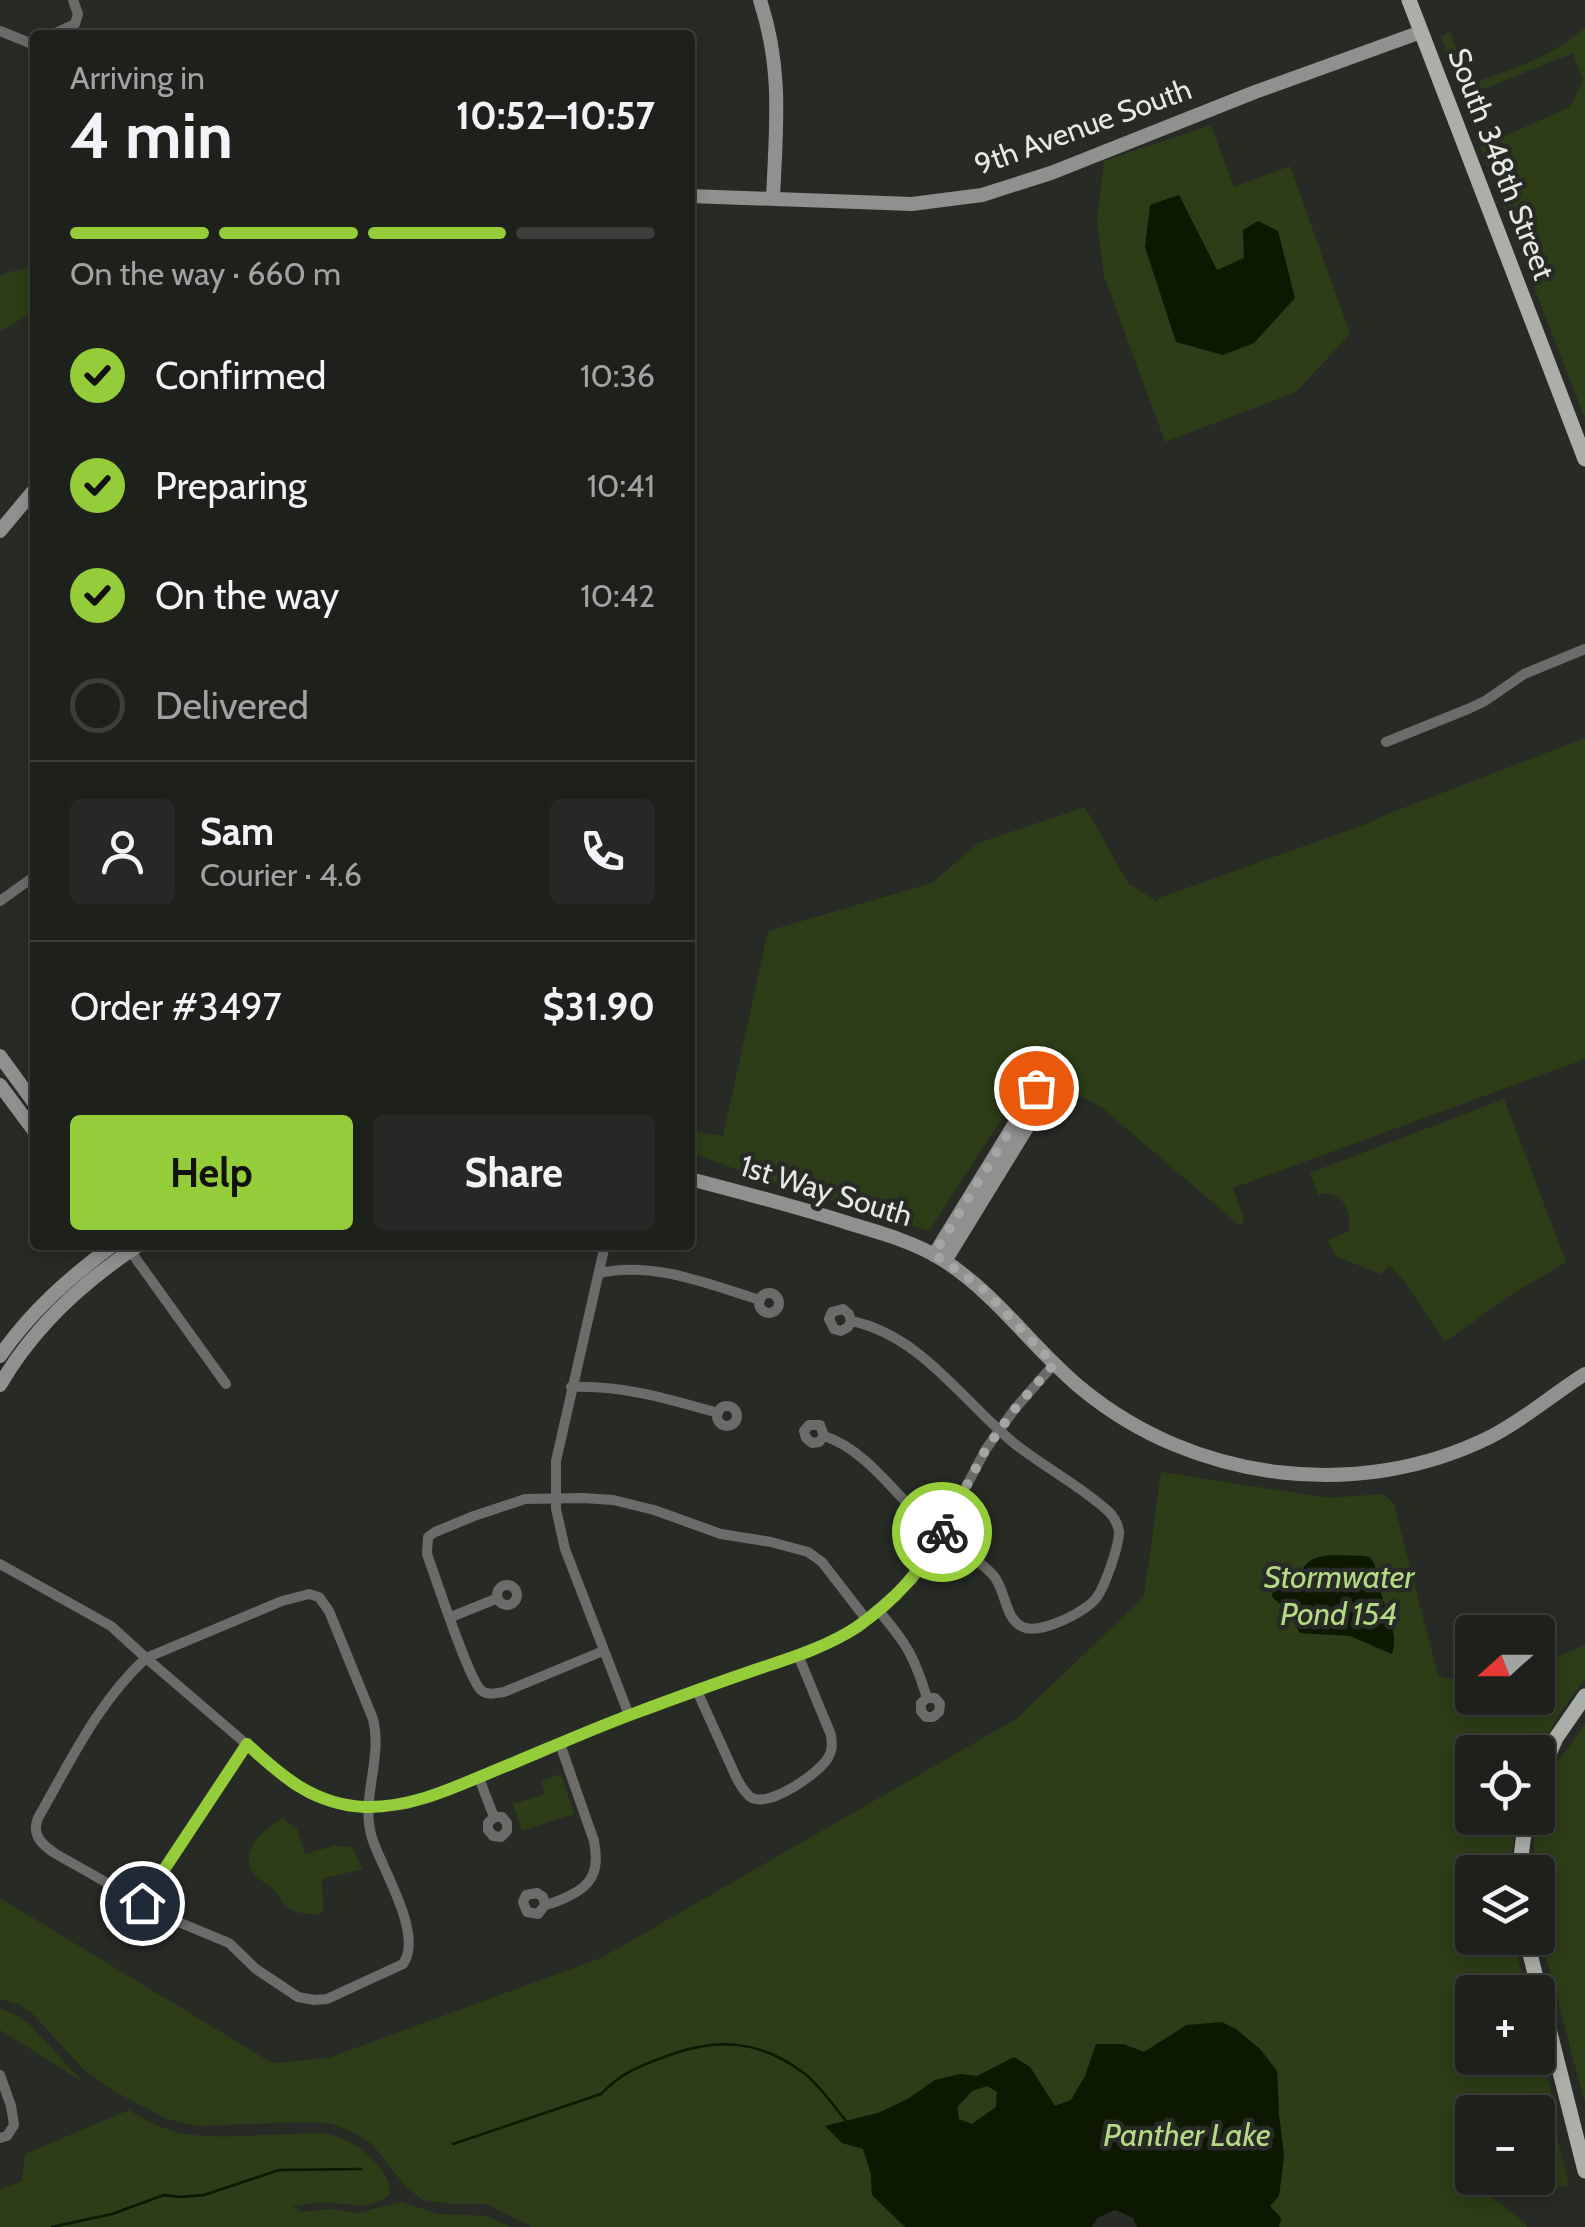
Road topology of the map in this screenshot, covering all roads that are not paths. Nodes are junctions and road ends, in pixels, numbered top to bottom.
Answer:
1 (73, 0) edge
2 (760, 0) edge
3 (1409, 0) edge
4 (62, 30) edge
5 (0, 31) edge
6 (1421, 32) junction
7 (30, 43) edge
8 (695, 196) edge
9 (773, 198) junction
10 (1585, 459) edge
11 (30, 494) edge
12 (0, 530) edge
13 (1585, 649) edge
14 (1386, 742) dead end
15 (30, 880) edge
16 (0, 901) edge
17 (0, 1056) edge
18 (0, 1086) edge
19 (1042, 1092) dead end
20 (30, 1097) edge
21 (30, 1125) edge
22 (695, 1180) edge
23 (106, 1250) edge
24 (127, 1250) edge
25 (133, 1250) edge
26 (604, 1250) edge
27 (939, 1258) junction
28 (599, 1272) junction
29 (760, 1300) dead end
30 (851, 1321) dead end
31 (0, 1356) edge
32 (1054, 1364) junction
33 (1585, 1374) edge
34 (226, 1384) dead end
35 (0, 1385) edge
36 (571, 1387) junction
37 (718, 1414) dead end
38 (1000, 1430) junction
39 (824, 1436) dead end
40 (556, 1498) junction
41 (940, 1536) junction
42 (0, 1564) edge
43 (498, 1598) dead end
44 (878, 1610) junction
45 (451, 1617) junction
46 (866, 1620) junction
47 (603, 1651) junction
48 (798, 1655) junction
49 (146, 1658) junction
50 (697, 1692) junction
51 (1585, 1696) edge
52 (927, 1698) dead end
53 (629, 1716) junction
54 (1555, 1740) edge
55 (247, 1744) junction
56 (560, 1744) junction
57 (479, 1778) junction
58 (368, 1807) junction
59 (494, 1817) dead end
60 (142, 1903) junction
61 (545, 1905) dead end
62 (1530, 1955) edge
63 (0, 2075) edge
64 (3, 2137) edge
65 (1585, 2171) edge

1 - 4 street
2 - 9 main road
3 - 6 main road, South 348th Street
5 - 7 street
6 - 9 main road, 9th Avenue South
6 - 10 main road, South 348th Street
8 - 9 main road, 9th Avenue South
11 - 12 main road
13 - 14 street
15 - 16 street
17 - 20 main road
18 - 21 main road
19 - 27 main road
22 - 27 main road, 1st Way South
23 - 31 main road
24 - 35 main road
25 - 34 street
26 - 28 street
27 - 32 main road, 1st Way South
28 - 29 street
28 - 36 street
30 - 38 street
32 - 33 main road, 1st Way South
32 - 38 street
36 - 37 street
36 - 40 street
38 - 41 street
38 - 41 street
39 - 41 street
40 - 45 street
40 - 46 street
40 - 47 street
41 - 44 street
42 - 49 street
43 - 45 street
44 - 46 street
44 - 52 street
45 - 47 street
46 - 48 street
47 - 53 street
48 - 50 street
48 - 50 street
49 - 55 street
49 - 58 street
49 - 60 street
50 - 53 street
51 - 54 main road
53 - 56 street
55 - 58 street
55 - 60 street
56 - 57 street
56 - 61 street
57 - 58 street
57 - 59 street
58 - 60 street
62 - 65 main road
63 - 64 street

